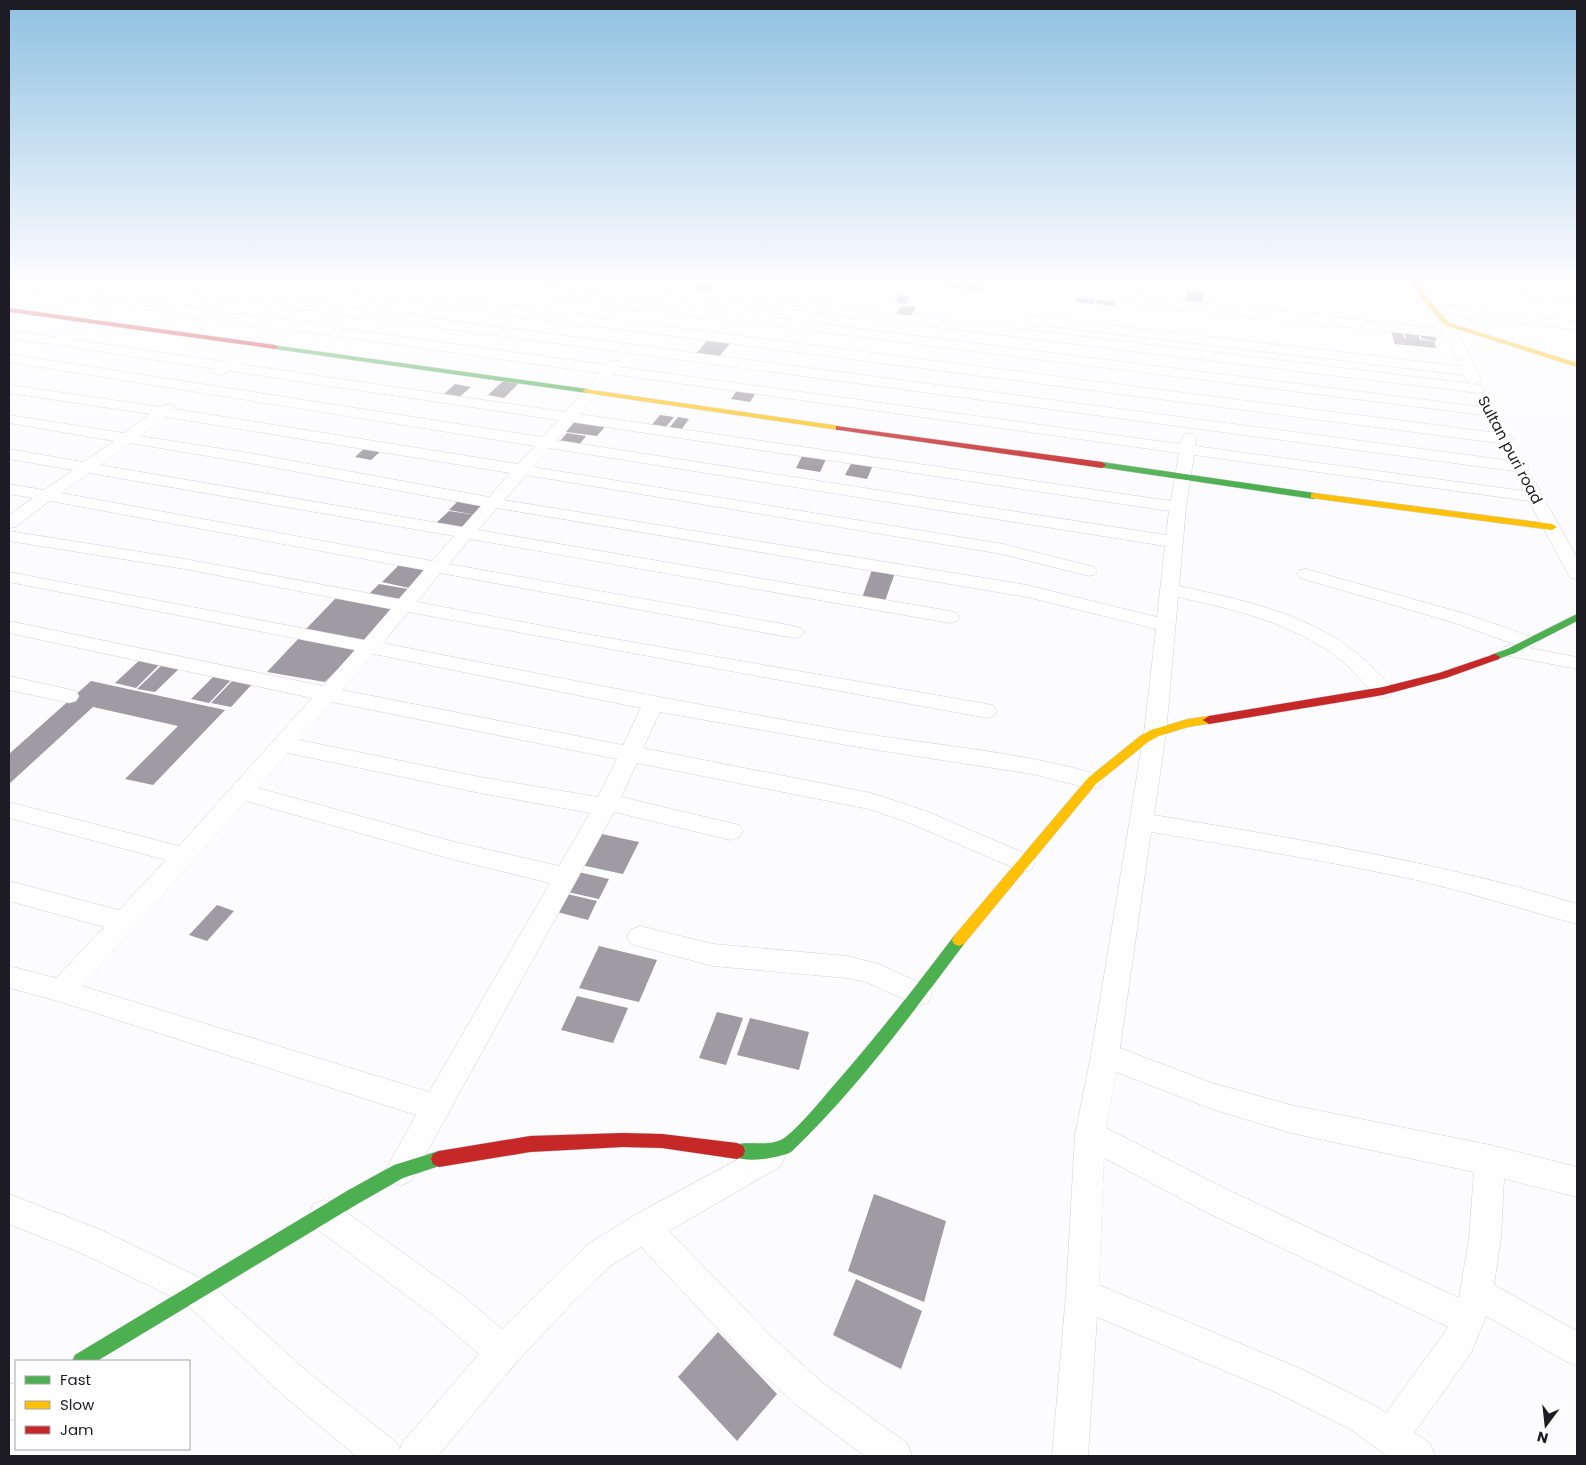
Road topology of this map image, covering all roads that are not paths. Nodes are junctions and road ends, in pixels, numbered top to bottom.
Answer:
1 (43, 349) edge
2 (115, 349) edge
3 (249, 349) edge
4 (293, 349) edge
5 (458, 349) edge
6 (629, 349) edge
7 (632, 349) edge
8 (811, 349) edge
9 (994, 349) edge
10 (1152, 349) edge
11 (1283, 349) edge
12 (1346, 349) edge
13 (1458, 349) edge
14 (1530, 349) edge
15 (1015, 352) junction
16 (1347, 357) junction
17 (9, 358) edge
18 (25, 360) junction
19 (1577, 365) edge
20 (227, 366) junction
21 (9, 369) edge
22 (608, 371) junction
23 (1469, 371) junction
24 (1349, 374) junction
25 (1008, 375) junction
26 (198, 387) junction
27 (9, 389) edge
28 (1478, 389) junction
29 (591, 392) junction
30 (1195, 397) junction
31 (164, 412) junction
32 (1491, 412) junction
33 (570, 416) junction
34 (9, 419) edge
35 (1192, 423) junction
36 (128, 438) junction
37 (1506, 439) junction
38 (546, 442) junction
39 (1187, 450) junction
40 (9, 454) edge
41 (1521, 467) junction
42 (88, 468) junction
43 (522, 470) junction
44 (1184, 477) junction
45 (9, 490) edge
46 (48, 496) junction
47 (1535, 498) junction
48 (494, 502) junction
49 (1178, 506) junction
50 (9, 523) edge
51 (1552, 527) junction
52 (467, 533) junction
53 (9, 536) edge
54 (1175, 542) junction
55 (436, 567) junction
56 (1088, 571) dead end
57 (1306, 574) dead end
58 (1577, 574) edge
59 (9, 577) edge
60 (1169, 589) junction
61 (403, 606) junction
62 (950, 617) dead end
63 (1577, 617) edge
64 (1165, 625) junction
65 (9, 627) edge
66 (794, 632) dead end
67 (1528, 642) junction
68 (369, 647) junction
69 (1511, 651) junction
70 (1577, 663) edge
71 (9, 683) edge
72 (1383, 690) junction
73 (327, 693) junction
74 (69, 696) dead end
75 (653, 704) junction
76 (987, 711) dead end
77 (1155, 733) junction
78 (283, 744) junction
79 (629, 752) junction
80 (1092, 781) junction
81 (240, 791) junction
82 (606, 804) junction
83 (9, 810) edge
84 (1141, 822) junction
85 (732, 831) dead end
86 (184, 856) junction
87 (1023, 863) junction
88 (566, 877) junction
89 (9, 891) edge
90 (1577, 914) edge
91 (124, 922) junction
92 (640, 937) dead end
93 (9, 977) edge
94 (61, 991) junction
95 (919, 995) junction
96 (1105, 1055) junction
97 (436, 1108) junction
98 (1090, 1135) junction
99 (785, 1147) junction
100 (1490, 1160) junction
101 (400, 1171) junction
102 (1577, 1182) edge
103 (9, 1209) edge
104 (324, 1215) junction
105 (644, 1227) junction
106 (196, 1292) junction
107 (1082, 1294) junction
108 (1473, 1306) junction
109 (1577, 1349) edge
110 (503, 1352) junction
111 (83, 1360) edge
112 (1390, 1437) junction
113 (384, 1456) edge
114 (415, 1456) edge
115 (894, 1456) edge
116 (1070, 1456) edge
117 (1417, 1456) edge

1 - 18 street
2 - 20 street
3 - 20 street
4 - 29 street
5 - 22 street
6 - 22 street
7 - 35 street
8 - 25 street
9 - 15 street
10 - 24 street
11 - 16 street
12 - 16 street
13 - 23 street, Sultan puri road
14 - 19 street
15 - 25 street
15 - 32 street
16 - 23 street
16 - 24 street
17 - 18 street
18 - 21 street
18 - 26 street
20 - 26 street
20 - 33 street
22 - 29 street
22 - 39 street
23 - 28 street, Sultan puri road
24 - 28 street
25 - 30 street
26 - 31 street
26 - 38 street
27 - 31 street
28 - 32 street, Sultan puri road
29 - 33 street
29 - 44 street
30 - 35 street
30 - 37 street
31 - 36 street
31 - 43 street
32 - 37 street, Sultan puri road
33 - 38 street
33 - 49 street
34 - 36 street
35 - 39 street
35 - 41 street
36 - 42 street
36 - 48 street
37 - 41 street, Sultan puri road
38 - 43 street
38 - 54 street
39 - 44 street
39 - 47 street
40 - 42 street
41 - 47 street, Sultan puri road
42 - 46 street
42 - 52 street
43 - 48 street
43 - 56 street
44 - 49 street
44 - 51 street
45 - 46 street
46 - 50 street
46 - 55 street
47 - 51 street, Sultan puri road
48 - 52 street
48 - 64 street
49 - 54 street
51 - 58 street, Sultan puri road
52 - 55 street
52 - 62 street
53 - 61 street
54 - 60 street
55 - 61 street
55 - 66 street
57 - 67 street
59 - 68 street
60 - 64 street
60 - 72 street
61 - 68 street
61 - 76 street
63 - 67 street
64 - 77 street
65 - 73 street
67 - 69 street
68 - 73 street
68 - 75 street
69 - 70 street
69 - 72 street
71 - 74 street
72 - 77 street
73 - 78 street
73 - 79 street
75 - 79 street
75 - 80 street
77 - 80 street
77 - 84 street
78 - 81 street
78 - 82 street
79 - 82 street
79 - 87 street
80 - 87 street
81 - 86 street
81 - 88 street
82 - 85 street
82 - 88 street
83 - 86 street
84 - 90 street
84 - 96 street
86 - 91 street
87 - 95 street
88 - 97 street
89 - 91 street
91 - 94 street
92 - 95 street
93 - 94 street
94 - 97 street
95 - 99 street
96 - 98 street
96 - 100 street
97 - 101 street
98 - 107 street
98 - 108 street
99 - 101 street
99 - 105 street
100 - 102 street
100 - 108 street
101 - 104 street
103 - 106 street
104 - 106 street
104 - 110 street
105 - 110 street
105 - 115 street
106 - 111 street
106 - 113 street
107 - 112 street
107 - 116 street
108 - 109 street
108 - 112 street
110 - 114 street
112 - 117 street

